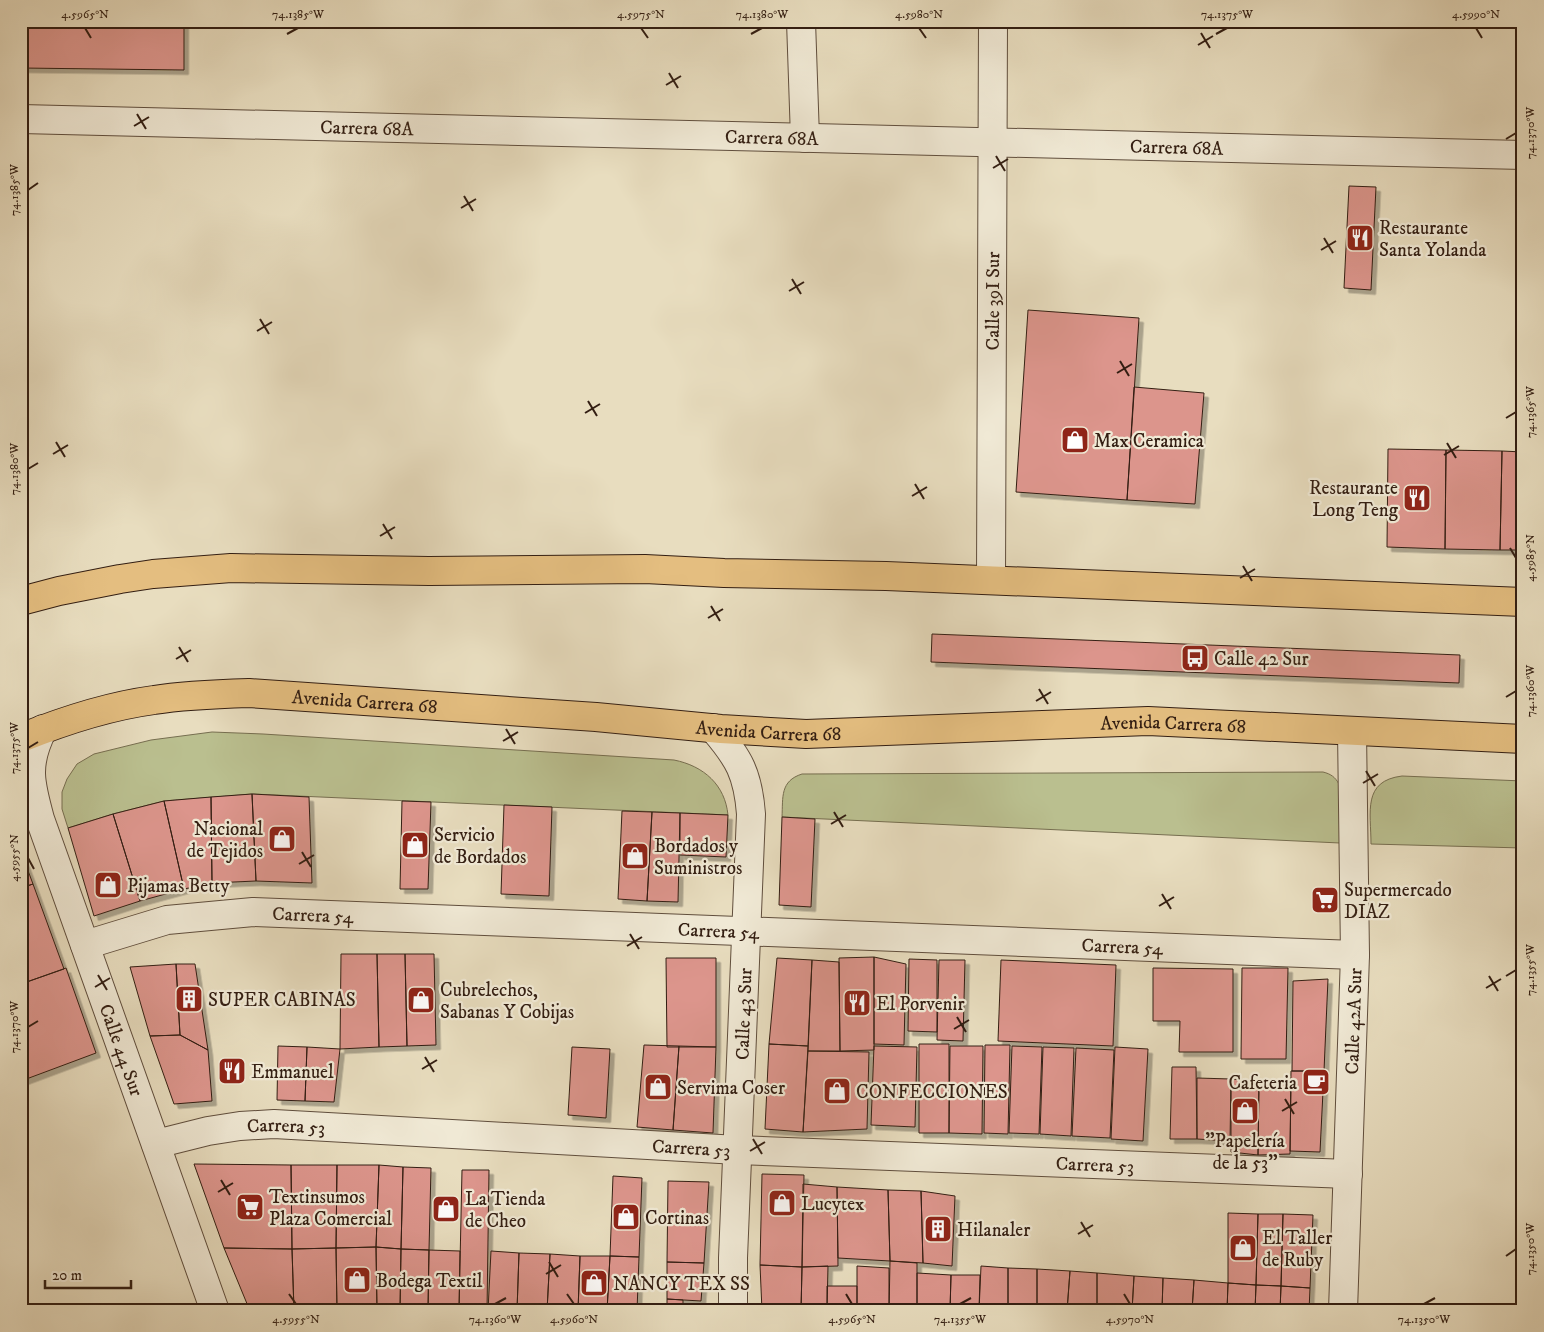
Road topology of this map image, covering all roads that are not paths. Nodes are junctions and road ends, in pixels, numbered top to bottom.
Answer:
1 (801, 21) edge
2 (993, 21) edge
3 (21, 119) edge
4 (805, 138) junction
5 (992, 142) junction
6 (1523, 155) edge
7 (991, 580) junction
8 (21, 601) edge
9 (1523, 602) edge
10 (713, 728) junction
11 (1352, 732) junction
12 (32, 733) edge
13 (1523, 739) edge
14 (747, 931) junction
15 (85, 945) junction
16 (1355, 954) junction
17 (156, 1144) junction
18 (738, 1150) junction
19 (1348, 1174) junction
20 (215, 1311) edge
21 (732, 1311) edge
22 (1343, 1311) edge

1 - 4 street
2 - 5 street, Calle 39I Sur
3 - 4 street, Carrera 68A
4 - 5 street, Carrera 68A
5 - 6 street, Carrera 68A
5 - 7 street, Calle 39I Sur
7 - 8 main road
7 - 9 main road
10 - 11 main road, Avenida Carrera 68
10 - 12 main road, Avenida Carrera 68
10 - 14 street, Calle 43 Sur
11 - 13 main road, Avenida Carrera 68
11 - 16 street, Calle 42A Sur
12 - 15 street, Calle 44 Sur
14 - 15 street, Carrera 54
14 - 16 street, Carrera 54
14 - 18 street, Calle 43 Sur
15 - 17 street, Calle 44 Sur
16 - 19 street, Calle 42A Sur
17 - 18 street, Carrera 53
17 - 20 street, Calle 44 Sur
18 - 19 street, Carrera 53
18 - 21 street, Calle 43 Sur
19 - 22 street, Calle 42A Sur

